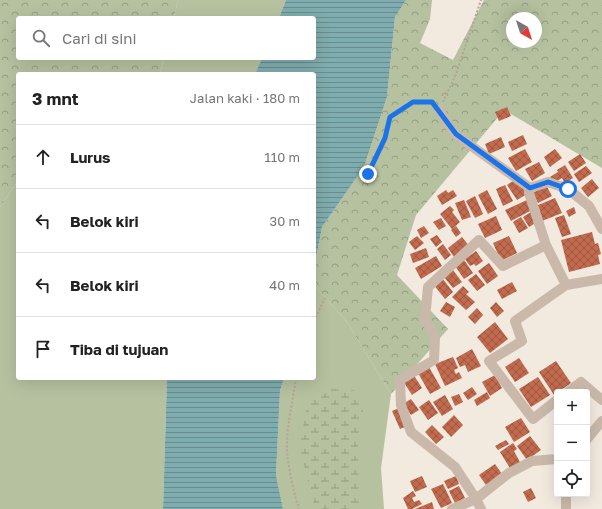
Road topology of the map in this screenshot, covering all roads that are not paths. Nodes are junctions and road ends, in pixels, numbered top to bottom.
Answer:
1 (439, 110) road end
2 (530, 188) junction
3 (602, 229) edge
4 (546, 245) junction
5 (602, 279) edge
6 (566, 285) junction
7 (572, 389) edge
8 (589, 389) edge
9 (590, 390) edge
10 (602, 400) edge
11 (554, 402) edge
12 (602, 421) edge
13 (590, 435) edge
14 (554, 459) edge
15 (566, 497) edge
16 (476, 499) junction
17 (452, 509) edge
18 (481, 509) edge
19 (566, 509) edge

1 - 2 street
2 - 3 street
2 - 4 street
4 - 6 street
4 - 16 street
5 - 6 street
6 - 11 street
7 - 8 street
9 - 10 street
12 - 13 street
14 - 16 street
15 - 19 street
16 - 17 street
16 - 18 street

